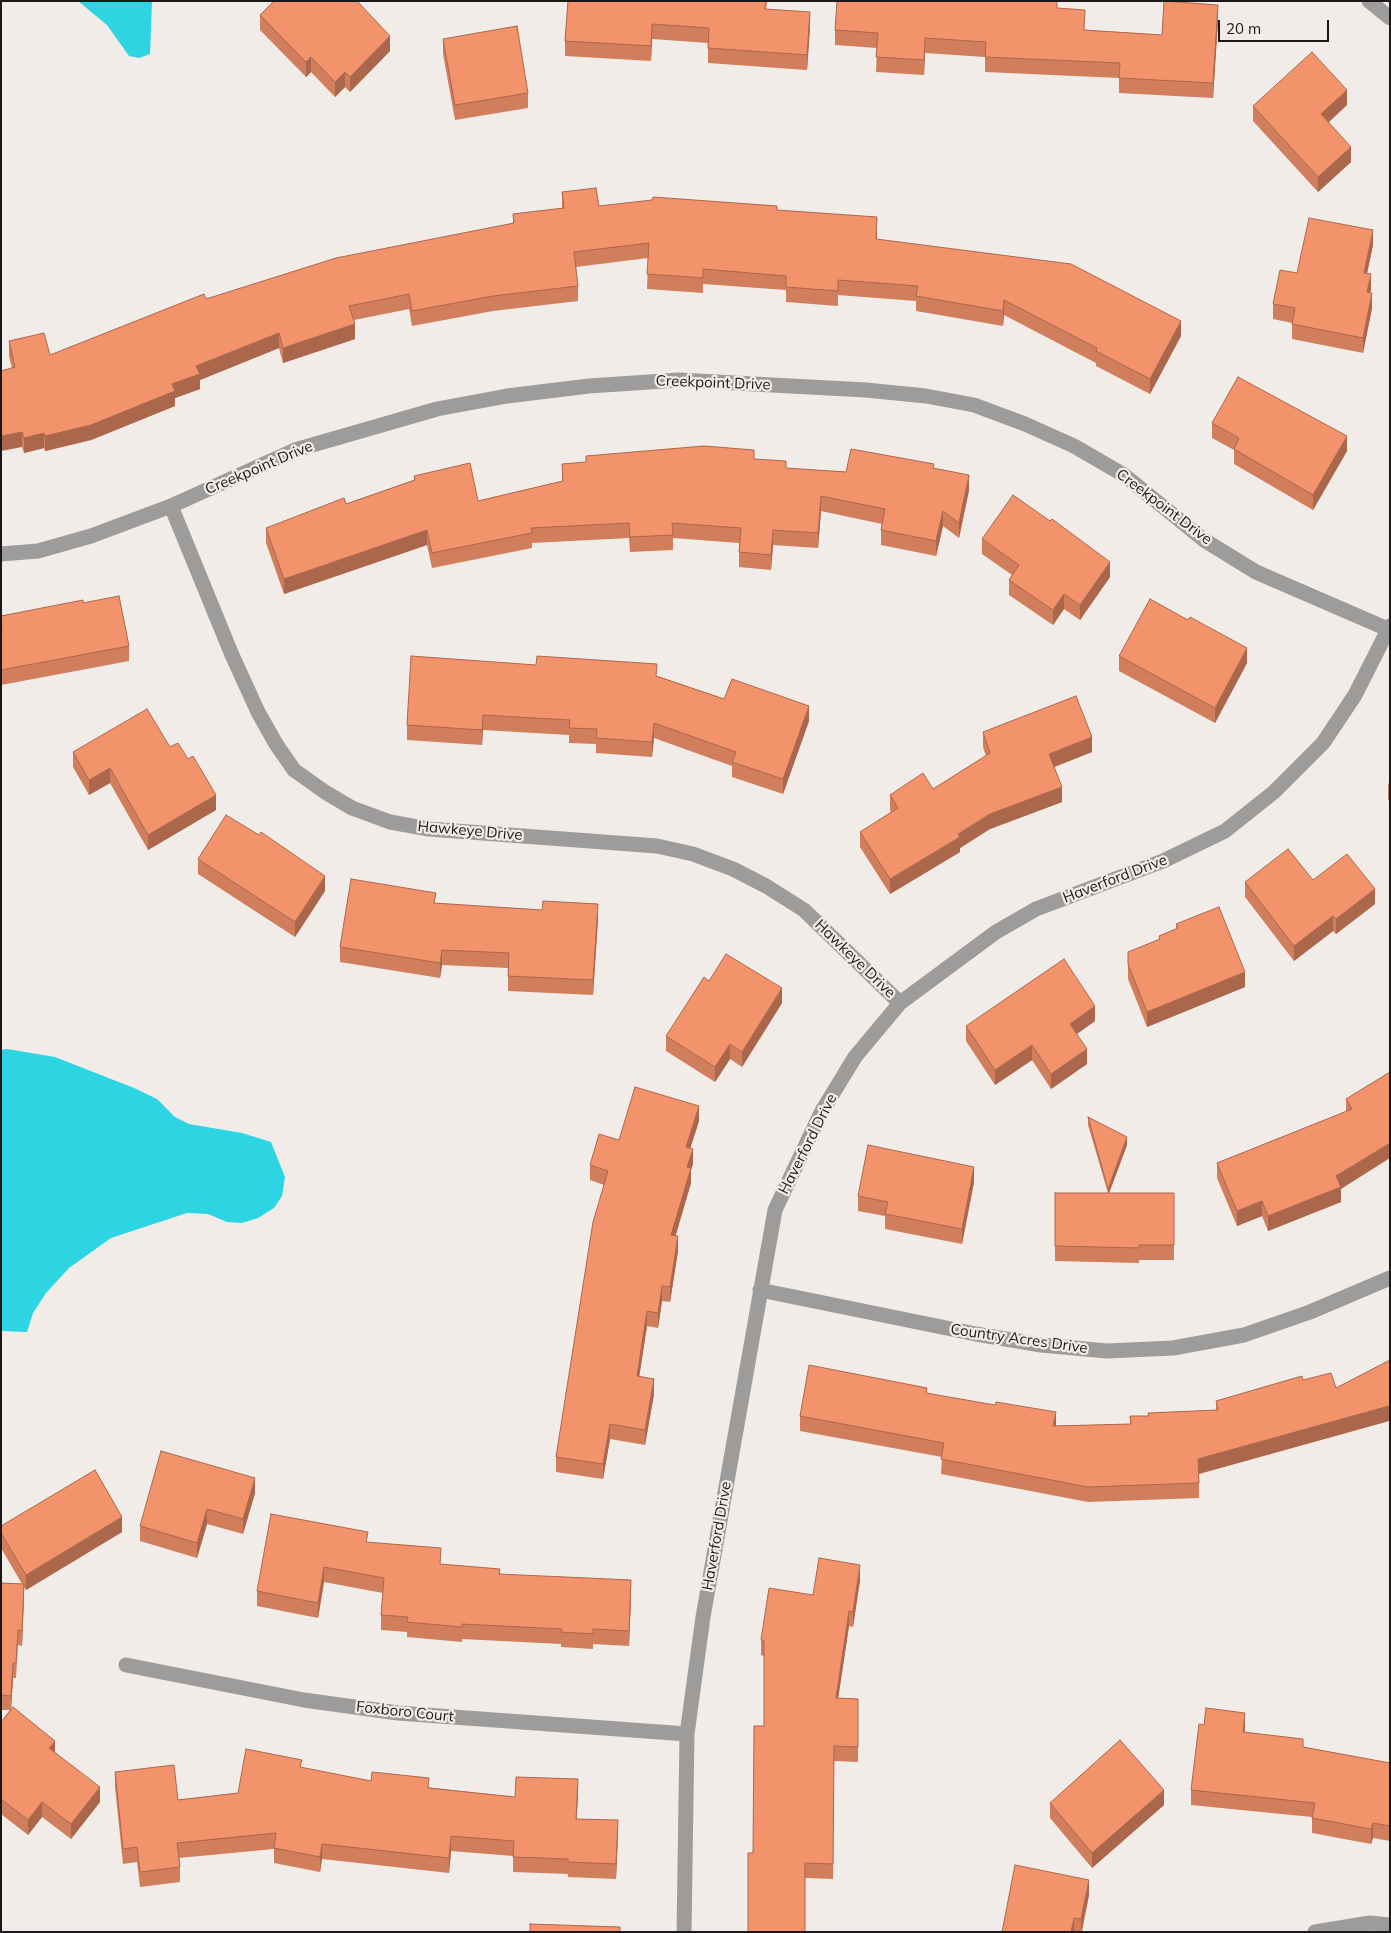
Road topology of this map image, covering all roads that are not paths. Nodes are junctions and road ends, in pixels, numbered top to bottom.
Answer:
1 (1369, 1) edge
2 (1390, 18) edge
3 (171, 506) junction
4 (1, 554) edge
5 (1389, 629) edge
6 (900, 1003) junction
7 (1390, 1278) edge
8 (760, 1290) junction
9 (126, 1665) dead end
10 (687, 1734) junction
11 (1390, 1925) edge
12 (684, 1932) edge
13 (1315, 1932) edge

1 - 2 street
3 - 4 street, Creekpoint Drive
3 - 5 street, Creekpoint Drive
3 - 6 street, Hawkeye Drive
5 - 6 street, Haverford Drive
6 - 8 street, Haverford Drive
7 - 8 street, Country Acres Drive
8 - 10 street, Haverford Drive
9 - 10 street, Foxboro Court
10 - 12 street, Haverford Drive
11 - 13 street

